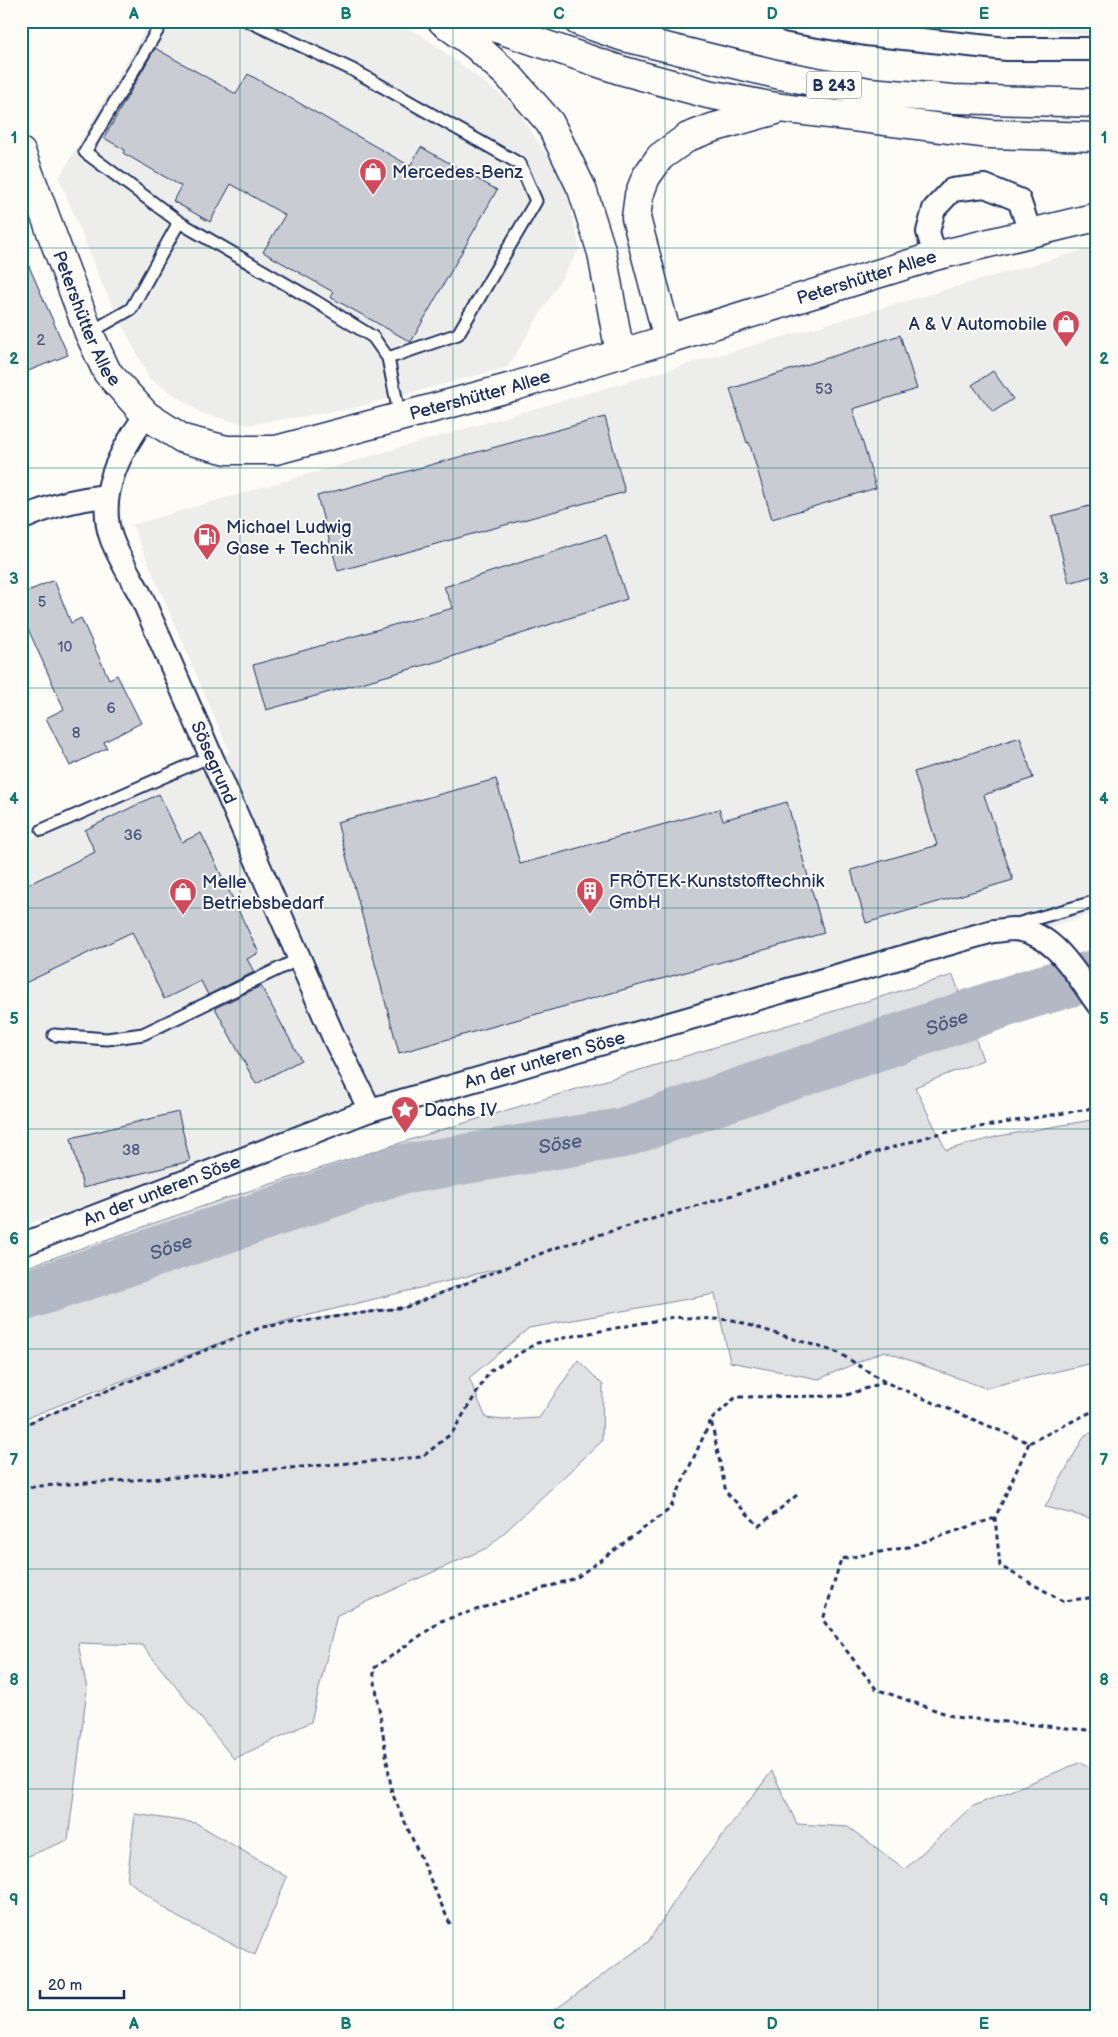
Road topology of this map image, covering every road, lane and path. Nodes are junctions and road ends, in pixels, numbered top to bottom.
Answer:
1 (163, 21) edge
2 (248, 21) edge
3 (442, 21) edge
4 (476, 21) edge
5 (578, 21) edge
6 (789, 21) edge
7 (1097, 49) edge
8 (1097, 103) edge
9 (781, 108) junction
10 (1097, 138) edge
11 (21, 152) edge
12 (1097, 217) edge
13 (179, 222) junction
14 (1030, 232) junction
15 (935, 256) junction
16 (89, 333) junction
17 (668, 339) junction
18 (620, 354) junction
19 (388, 358) junction
20 (146, 415) junction
21 (400, 418) junction
22 (107, 496) junction
23 (21, 519) edge
24 (211, 756) junction
25 (42, 830) dead end
26 (1097, 901) edge
27 (993, 931) junction
28 (299, 959) junction
29 (1094, 999) edge
30 (54, 1035) dead end
31 (1097, 1105) edge
32 (370, 1110) junction
33 (21, 1245) edge
34 (886, 1382) junction
35 (1097, 1409) edge
36 (711, 1420) junction
37 (21, 1426) edge
38 (1029, 1443) junction
39 (21, 1489) edge
40 (798, 1495) dead end
41 (995, 1518) junction
42 (1097, 1597) edge
43 (1097, 1731) edge
44 (450, 1924) dead end

1 - 13 lane
2 - 19 lane
3 - 18 main road
4 - 9 main road, B 243
5 - 8 main road, B 243
6 - 7 street
9 - 10 main road, B 243
9 - 17 main road
11 - 16 main road, Petershütter Allee
12 - 14 main road, Petershütter Allee
13 - 16 lane
13 - 19 lane
14 - 15 main road, Petershütter Allee
14 - 15 street
15 - 17 main road, Petershütter Allee
16 - 20 main road, Petershütter Allee
17 - 18 main road, Petershütter Allee
18 - 21 main road, Petershütter Allee
19 - 21 lane
20 - 21 main road, Petershütter Allee
20 - 22 street, Sösegrund
22 - 23 street
22 - 24 street, Sösegrund
24 - 25 lane
24 - 28 street, Sösegrund
26 - 27 lane, An der unteren Söse
27 - 29 street, An der unteren Söse
27 - 32 street, An der unteren Söse
28 - 30 lane
28 - 32 street, Sösegrund
31 - 37 path
32 - 33 street, An der unteren Söse
34 - 36 path
34 - 38 path
34 - 39 path
35 - 38 path
36 - 40 path
36 - 44 path
38 - 41 path
41 - 42 path
41 - 43 path

